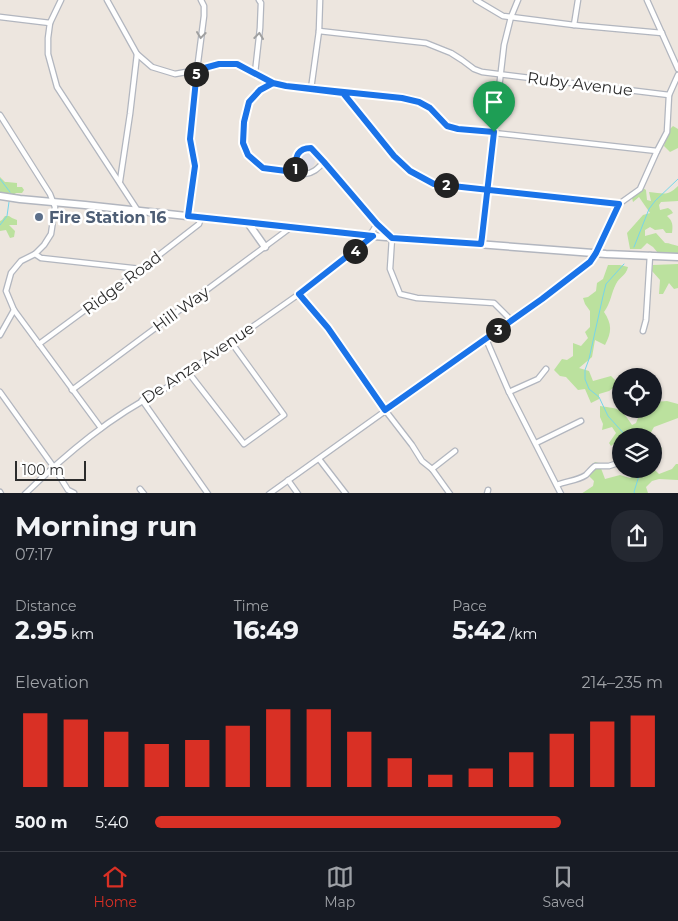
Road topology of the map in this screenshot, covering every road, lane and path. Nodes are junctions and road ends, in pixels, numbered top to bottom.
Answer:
1 (61, 0) edge
2 (107, 0) edge
3 (202, 0) edge
4 (260, 0) edge
5 (320, 0) edge
6 (476, 0) edge
7 (518, 0) edge
8 (578, 0) edge
9 (648, 0) edge
10 (0, 17) edge
11 (511, 17) junction
12 (50, 23) junction
13 (574, 25) junction
14 (319, 31) junction
15 (662, 33) junction
16 (137, 54) junction
17 (678, 69) edge
18 (197, 70) junction
19 (254, 73) junction
20 (500, 74) junction
21 (678, 75) edge
22 (273, 83) junction
23 (311, 89) junction
24 (343, 93) junction
25 (669, 95) junction
26 (0, 115) edge
27 (494, 132) junction
28 (657, 151) junction
29 (324, 162) junction
30 (294, 172) junction
31 (120, 181) junction
32 (487, 190) junction
33 (0, 196) edge
34 (53, 202) junction
35 (619, 204) junction
36 (138, 211) junction
37 (188, 216) junction
38 (201, 218) junction
39 (248, 223) junction
40 (377, 224) junction
41 (290, 228) junction
42 (370, 236) junction
43 (392, 238) junction
44 (481, 244) junction
45 (265, 247) junction
46 (596, 253) junction
47 (35, 254) junction
48 (650, 255) junction
49 (678, 257) edge
50 (141, 269) junction
51 (299, 294) junction
52 (14, 310) junction
53 (511, 320) junction
54 (643, 331) dead end
55 (0, 335) edge
56 (486, 338) junction
57 (231, 342) junction
58 (40, 344) junction
59 (546, 369) dead end
60 (188, 372) junction
61 (72, 390) junction
62 (0, 392) edge
63 (509, 392) junction
64 (142, 400) junction
65 (385, 410) junction
66 (580, 421) dead end
67 (101, 428) junction
68 (536, 443) junction
69 (455, 450) dead end
70 (319, 458) junction
71 (612, 465) edge
72 (53, 466) junction
73 (432, 470) junction
74 (288, 480) junction
75 (557, 486) junction
76 (140, 489) dead end
77 (26, 493) edge
78 (74, 493) edge
79 (143, 493) edge
80 (207, 493) edge
81 (270, 493) edge
82 (297, 493) edge
83 (345, 493) edge
84 (449, 493) edge
85 (560, 493) edge

1 - 12 street
2 - 16 street
3 -> 18 street
19 -> 4 street
5 - 14 street
6 - 11 street
7 - 11 street
8 - 13 street
9 - 15 street
10 - 12 street
11 - 13 street
11 - 20 street
12 - 31 street
13 - 15 street
14 - 20 street, Ruby Avenue
14 - 23 street
15 - 17 street
16 - 18 street
16 - 31 street
18 - 19 street
18 - 37 street
19 - 22 street
20 - 25 street, Ruby Avenue
20 - 27 street
21 - 25 street
22 - 23 street
22 - 30 street
23 - 24 street
24 - 27 street
24 - 32 street
25 - 28 street
26 - 34 street
27 - 28 street
27 - 32 street
28 - 35 street
29 - 30 street
29 - 30 street
29 - 40 street
31 - 36 street
32 - 35 street
32 - 44 street
33 - 34 main road
34 - 36 main road
34 - 47 street
35 - 46 street
36 - 37 main road
37 - 38 main road
38 - 39 main road
38 - 50 street, Ridge Road
39 - 41 main road
39 - 45 main road
40 - 42 street, De Anza Avenue
40 - 43 street
41 - 42 main road
41 - 45 street, Hill Way
42 - 43 main road
42 - 51 street, De Anza Avenue
43 - 44 main road
43 - 53 street
44 - 46 main road
45 - 61 street, Hill Way
46 - 48 main road
46 - 53 street
47 - 50 street
47 - 52 street
48 - 49 main road
48 - 54 street
50 - 58 street, Ridge Road
51 - 57 street, De Anza Avenue
51 - 65 street
52 - 55 street
52 - 58 street
53 - 56 street
56 - 63 street
56 - 65 street
57 - 60 street, De Anza Avenue
57 - 60 street
58 - 61 street
59 - 63 street
60 - 64 street, De Anza Avenue
61 - 67 street
62 - 72 street
63 - 68 street
64 - 67 street, De Anza Avenue
64 - 80 street
65 - 70 street
65 - 73 street
66 - 68 street
67 - 72 street, De Anza Avenue
68 - 75 street
69 - 73 street
70 - 74 street
70 - 83 street
71 - 75 street
72 - 77 street, De Anza Avenue
72 - 78 street
73 - 84 street
74 - 81 street
74 - 82 street
75 - 85 street
76 - 79 street

